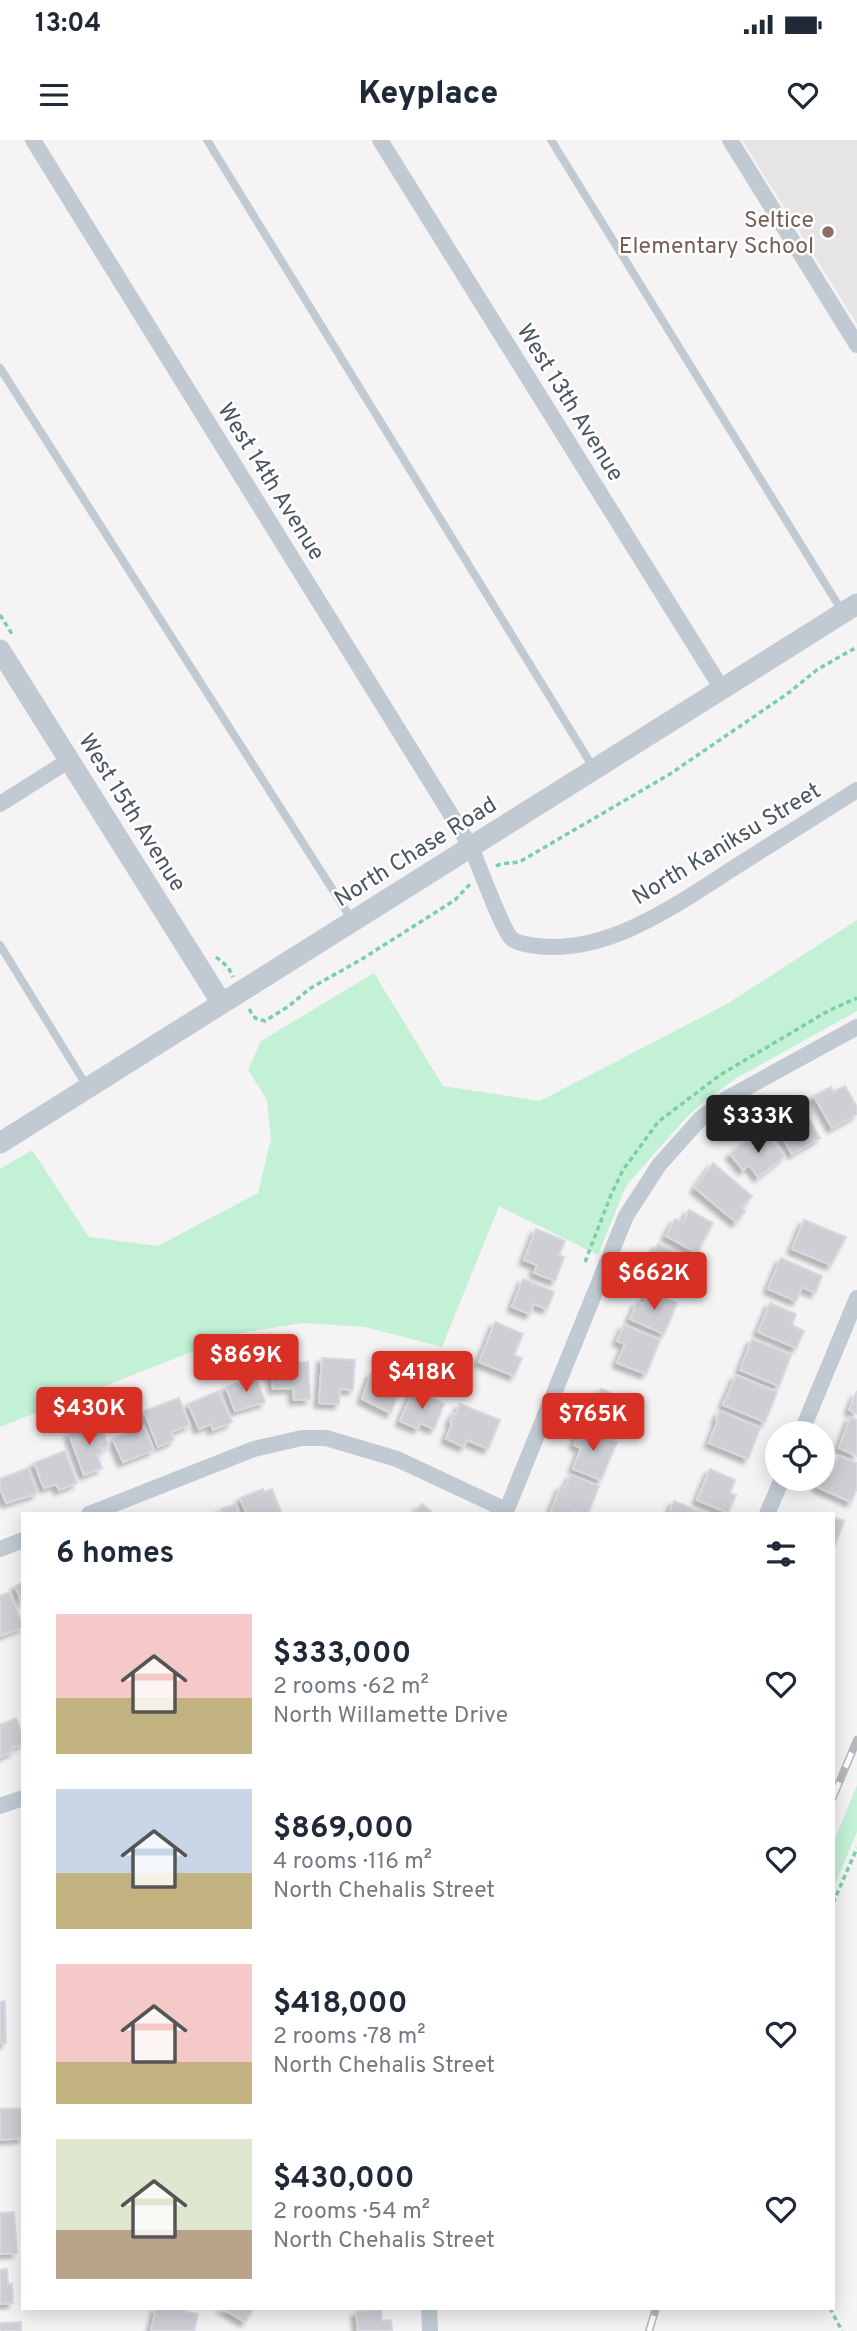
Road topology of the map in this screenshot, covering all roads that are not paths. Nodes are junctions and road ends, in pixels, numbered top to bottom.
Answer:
1 (33, 140) edge
2 (208, 140) edge
3 (380, 140) edge
4 (551, 140) edge
5 (730, 140) edge
6 (857, 345) edge
7 (0, 368) edge
8 (850, 608) edge
9 (0, 650) edge
10 (722, 689) junction
11 (68, 761) junction
12 (595, 769) junction
13 (857, 790) edge
14 (0, 804) edge
15 (471, 847) junction
16 (353, 921) junction
17 (0, 946) edge
18 (221, 1002) junction
19 (857, 1027) edge
20 (88, 1088) junction
21 (0, 1143) edge
22 (857, 1298) edge
23 (806, 1421) edge
24 (777, 1491) edge
25 (94, 1512) edge
26 (506, 1512) edge
27 (768, 1512) edge
28 (21, 1541) edge
29 (0, 1549) edge
30 (21, 1799) edge
31 (0, 1806) edge
32 (429, 2310) edge
33 (430, 2331) edge

1 - 15 street, West 14th Avenue
2 - 12 lane
3 - 10 street, West 13th Avenue
4 - 8 lane
5 - 6 street
7 - 16 lane
8 - 10 street, North Chase Road
9 - 11 street, West 15th Avenue
10 - 12 street, North Chase Road
11 - 14 street
11 - 18 street, West 15th Avenue
12 - 15 street, North Chase Road
13 - 15 street, North Kaniksu Street
15 - 16 street, North Chase Road
16 - 18 street, North Chase Road
17 - 20 lane
18 - 20 street, North Chase Road
19 - 26 street
20 - 21 street, North Chase Road
22 - 23 street
24 - 27 street
25 - 26 street
28 - 29 street
30 - 31 street
32 - 33 street

